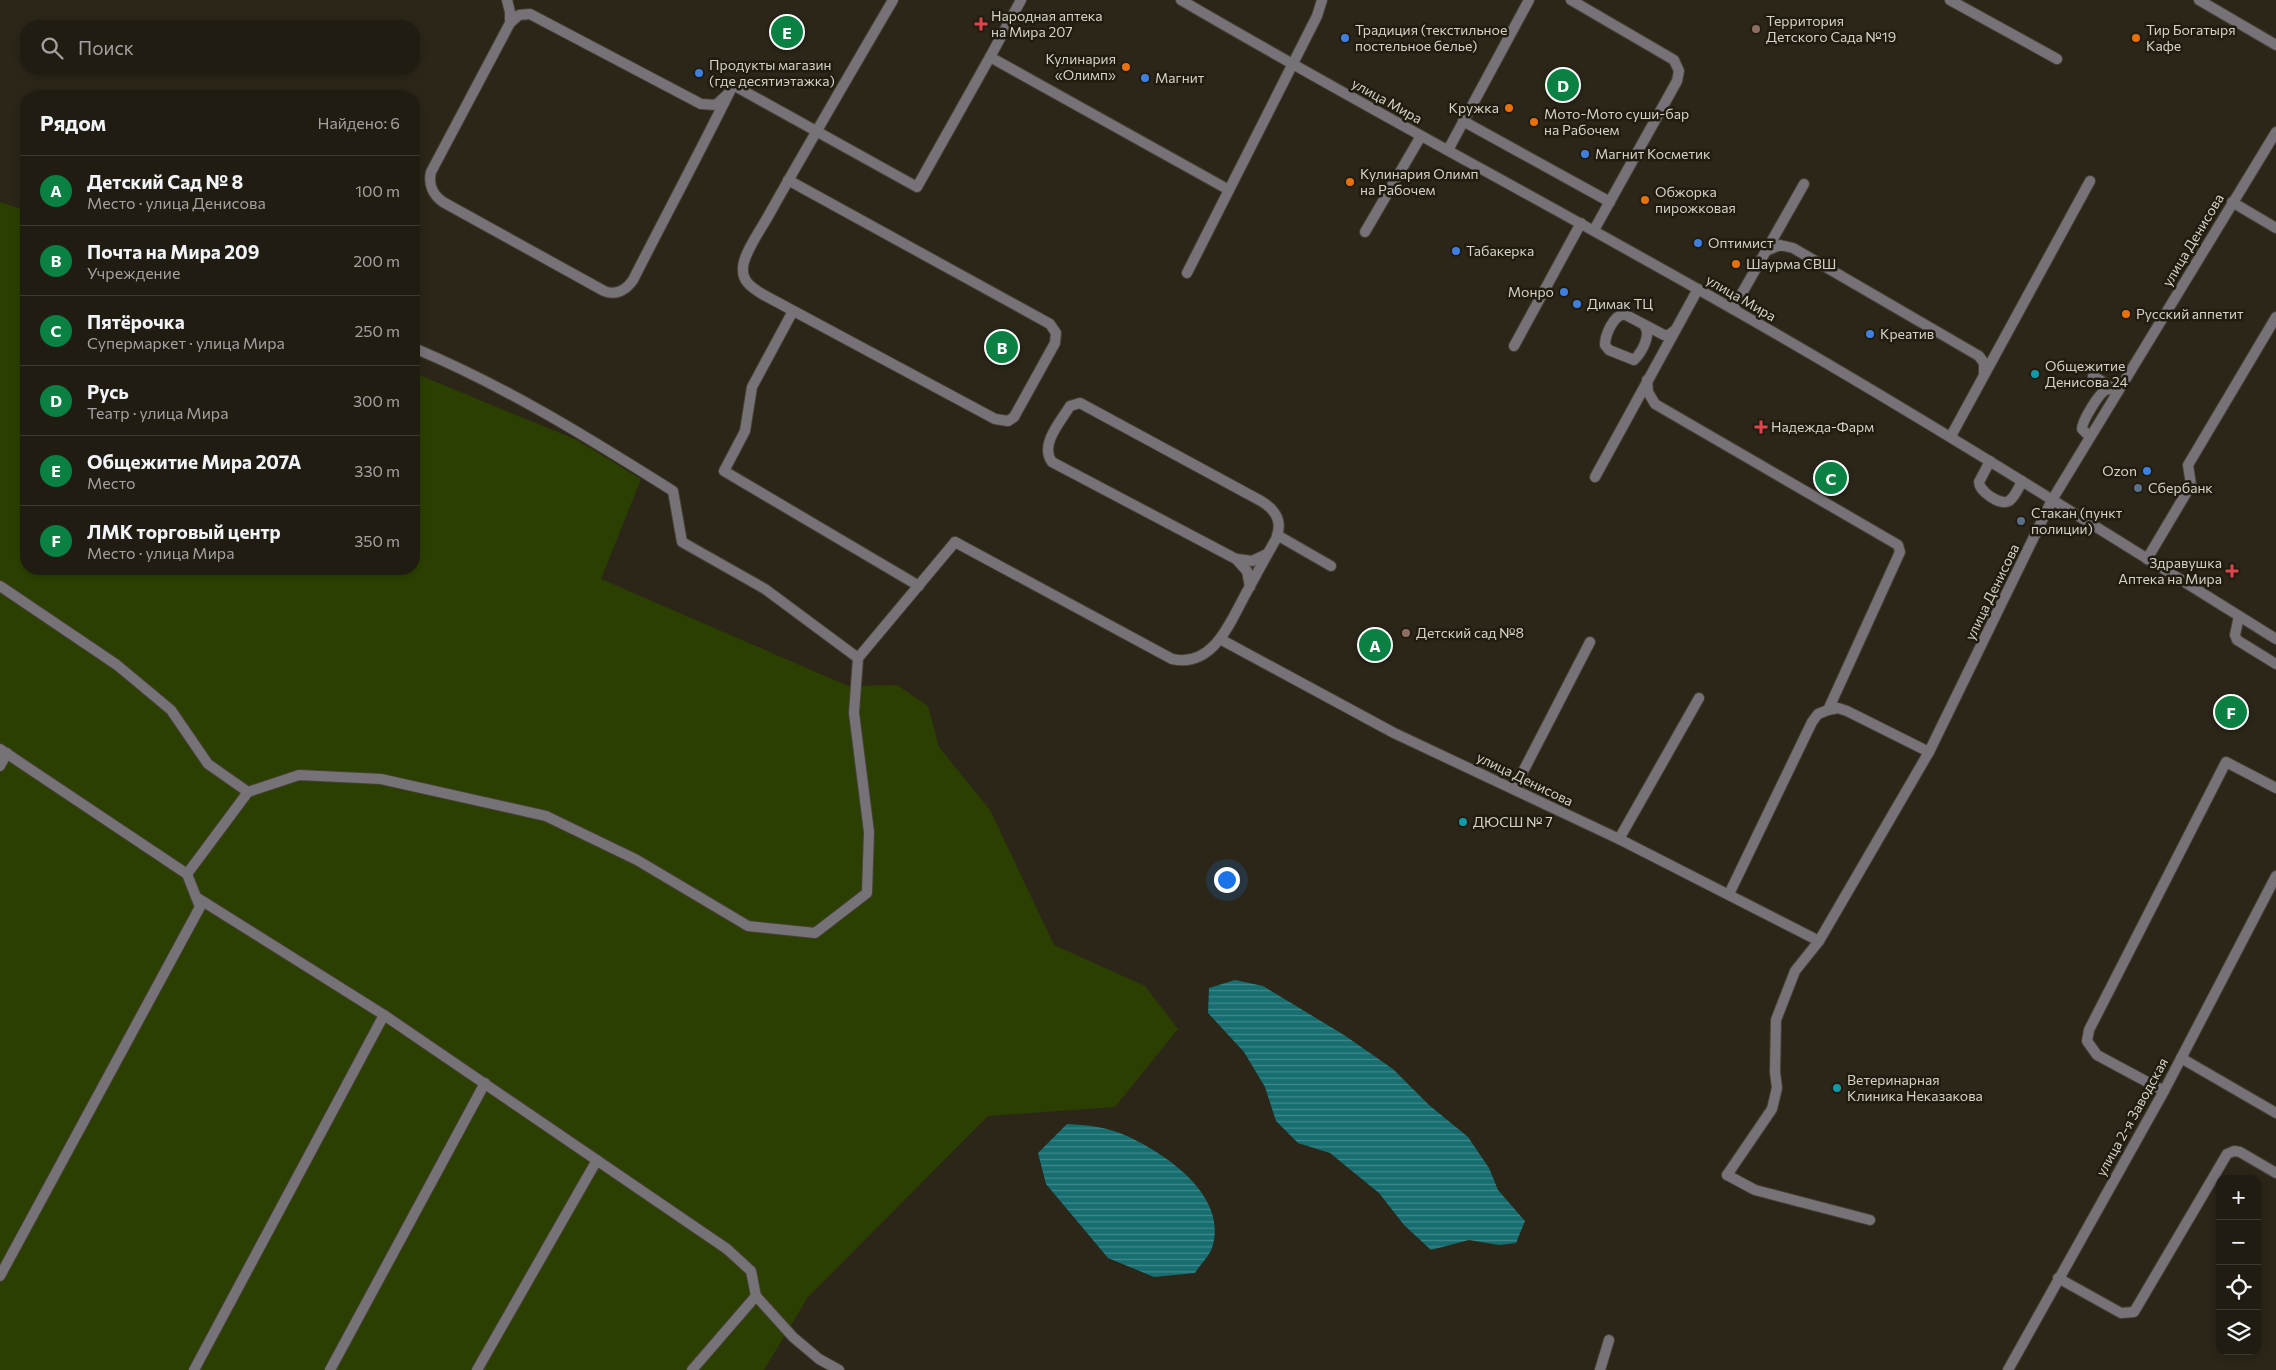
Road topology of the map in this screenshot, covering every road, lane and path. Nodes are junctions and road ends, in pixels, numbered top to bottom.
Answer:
1 (507, 0) edge
2 (893, 0) edge
3 (1021, 0) edge
4 (1181, 0) edge
5 (1322, 0) edge
6 (1529, 0) edge
7 (1571, 0) edge
8 (1950, 0) edge
9 (2199, 0) edge
10 (510, 23) junction
11 (2276, 45) edge
12 (990, 57) junction
13 (2057, 59) dead end
14 (1292, 65) junction
15 (729, 93) junction
16 (701, 104) junction
17 (1463, 121) junction
18 (710, 130) junction
19 (815, 131) junction
20 (2276, 132) edge
21 (1421, 136) junction
22 (1448, 150) junction
23 (788, 180) junction
24 (2090, 181) dead end
25 (1804, 184) dead end
26 (1230, 190) junction
27 (1610, 202) junction
28 (2232, 202) junction
29 (1581, 223) junction
30 (2276, 228) edge
31 (1594, 230) junction
32 (1365, 232) dead end
33 (1766, 251) junction
34 (1187, 273) dead end
35 (1698, 289) junction
36 (1733, 309) junction
37 (793, 310) junction
38 (2276, 317) edge
39 (1643, 324) junction
40 (1674, 331) junction
41 (1514, 346) dead end
42 (420, 351) edge
43 (2093, 376) dead end
44 (1983, 377) junction
45 (1647, 380) junction
46 (2118, 391) junction
47 (1951, 436) junction
48 (1990, 461) junction
49 (1595, 478) dead end
50 (2022, 481) junction
51 (2052, 500) junction
52 (1277, 535) junction
53 (1267, 554) junction
54 (1236, 559) junction
55 (2147, 559) junction
56 (1332, 566) dead end
57 (0, 586) edge
58 (919, 586) junction
59 (1250, 587) junction
60 (2239, 616) junction
61 (1220, 639) junction
62 (2276, 639) edge
63 (1590, 642) dead end
64 (858, 658) junction
65 (2276, 664) edge
66 (1699, 698) dead end
67 (1828, 710) junction
68 (3, 751) edge
69 (1929, 752) junction
70 (0, 766) edge
71 (2276, 788) edge
72 (1514, 789) junction
73 (248, 792) junction
74 (1619, 839) junction
75 (187, 874) junction
76 (2276, 876) edge
77 (1729, 894) junction
78 (196, 897) junction
79 (1819, 941) junction
80 (384, 1015) junction
81 (2181, 1058) junction
82 (485, 1083) junction
83 (2164, 1091) junction
84 (2276, 1113) edge
85 (597, 1160) junction
86 (2276, 1173) edge
87 (1870, 1220) dead end
88 (0, 1276) edge
89 (2058, 1278) junction
90 (756, 1296) junction
91 (1608, 1340) dead end
92 (194, 1370) edge
93 (330, 1370) edge
94 (477, 1370) edge
95 (692, 1370) edge
96 (839, 1370) edge
97 (1600, 1370) edge
98 (2008, 1370) edge

1 - 10 street
2 - 19 street
3 - 12 street
4 - 14 street, улица Мира
5 - 14 street
6 - 17 street
7 - 27 street
8 - 13 street
9 - 11 street
10 - 16 street
10 - 18 street
12 - 19 street
12 - 26 street
14 - 21 street, улица Мира
14 - 26 street
15 - 16 street
15 - 18 street
15 - 19 street
16 - 18 street
17 - 22 street
17 - 27 street
19 - 23 street
20 - 28 street, улица Денисова
21 - 22 street, улица Мира
21 - 32 street
22 - 29 street, улица Мира
23 - 37 street
23 - 37 street
24 - 44 street
25 - 33 street
26 - 34 street
27 - 31 street
28 - 30 street
28 - 46 street, улица Денисова
29 - 31 street, улица Мира
29 - 41 street
31 - 35 street, улица Мира
33 - 36 street
33 - 44 street
35 - 36 street, улица Мира
35 - 40 street
36 - 47 street, улица Мира
37 - 58 street
38 - 55 street
39 - 39 street
39 - 40 street
40 - 45 street
42 - 64 street
43 - 46 street
44 - 47 street
45 - 49 street
45 - 67 street
46 - 51 street, улица Денисова
47 - 48 street, улица Мира
48 - 50 street, улица Мира
48 - 50 street
50 - 51 street, улица Мира
51 - 55 street, улица Мира
51 - 69 street, улица Денисова
52 - 53 street
52 - 54 street
52 - 56 street
53 - 54 street
53 - 59 street
54 - 59 street
55 - 60 street, улица Мира
57 - 73 street
58 - 61 street
58 - 64 street
59 - 61 street
60 - 62 street, улица Мира
60 - 65 street
61 - 72 street, улица Денисова
63 - 72 street
64 - 73 street
66 - 74 street
67 - 69 street
67 - 77 street
68 - 70 street
68 - 75 street
69 - 79 street, улица Денисова
71 - 83 street
72 - 74 street, улица Денисова
73 - 75 street
74 - 77 street, улица Денисова
75 - 78 street
76 - 81 street, улица 2-я Заводская
77 - 79 street, улица Денисова
78 - 80 street
78 - 88 street
79 - 87 street, улица Денисова
80 - 82 street
80 - 92 street
81 - 83 street, улица 2-я Заводская
81 - 84 street
82 - 85 street
82 - 93 street
83 - 89 street, улица 2-я Заводская
85 - 90 street
85 - 94 street
86 - 89 street
89 - 98 street, улица 2-я Заводская
90 - 95 street
90 - 96 street
91 - 97 street

